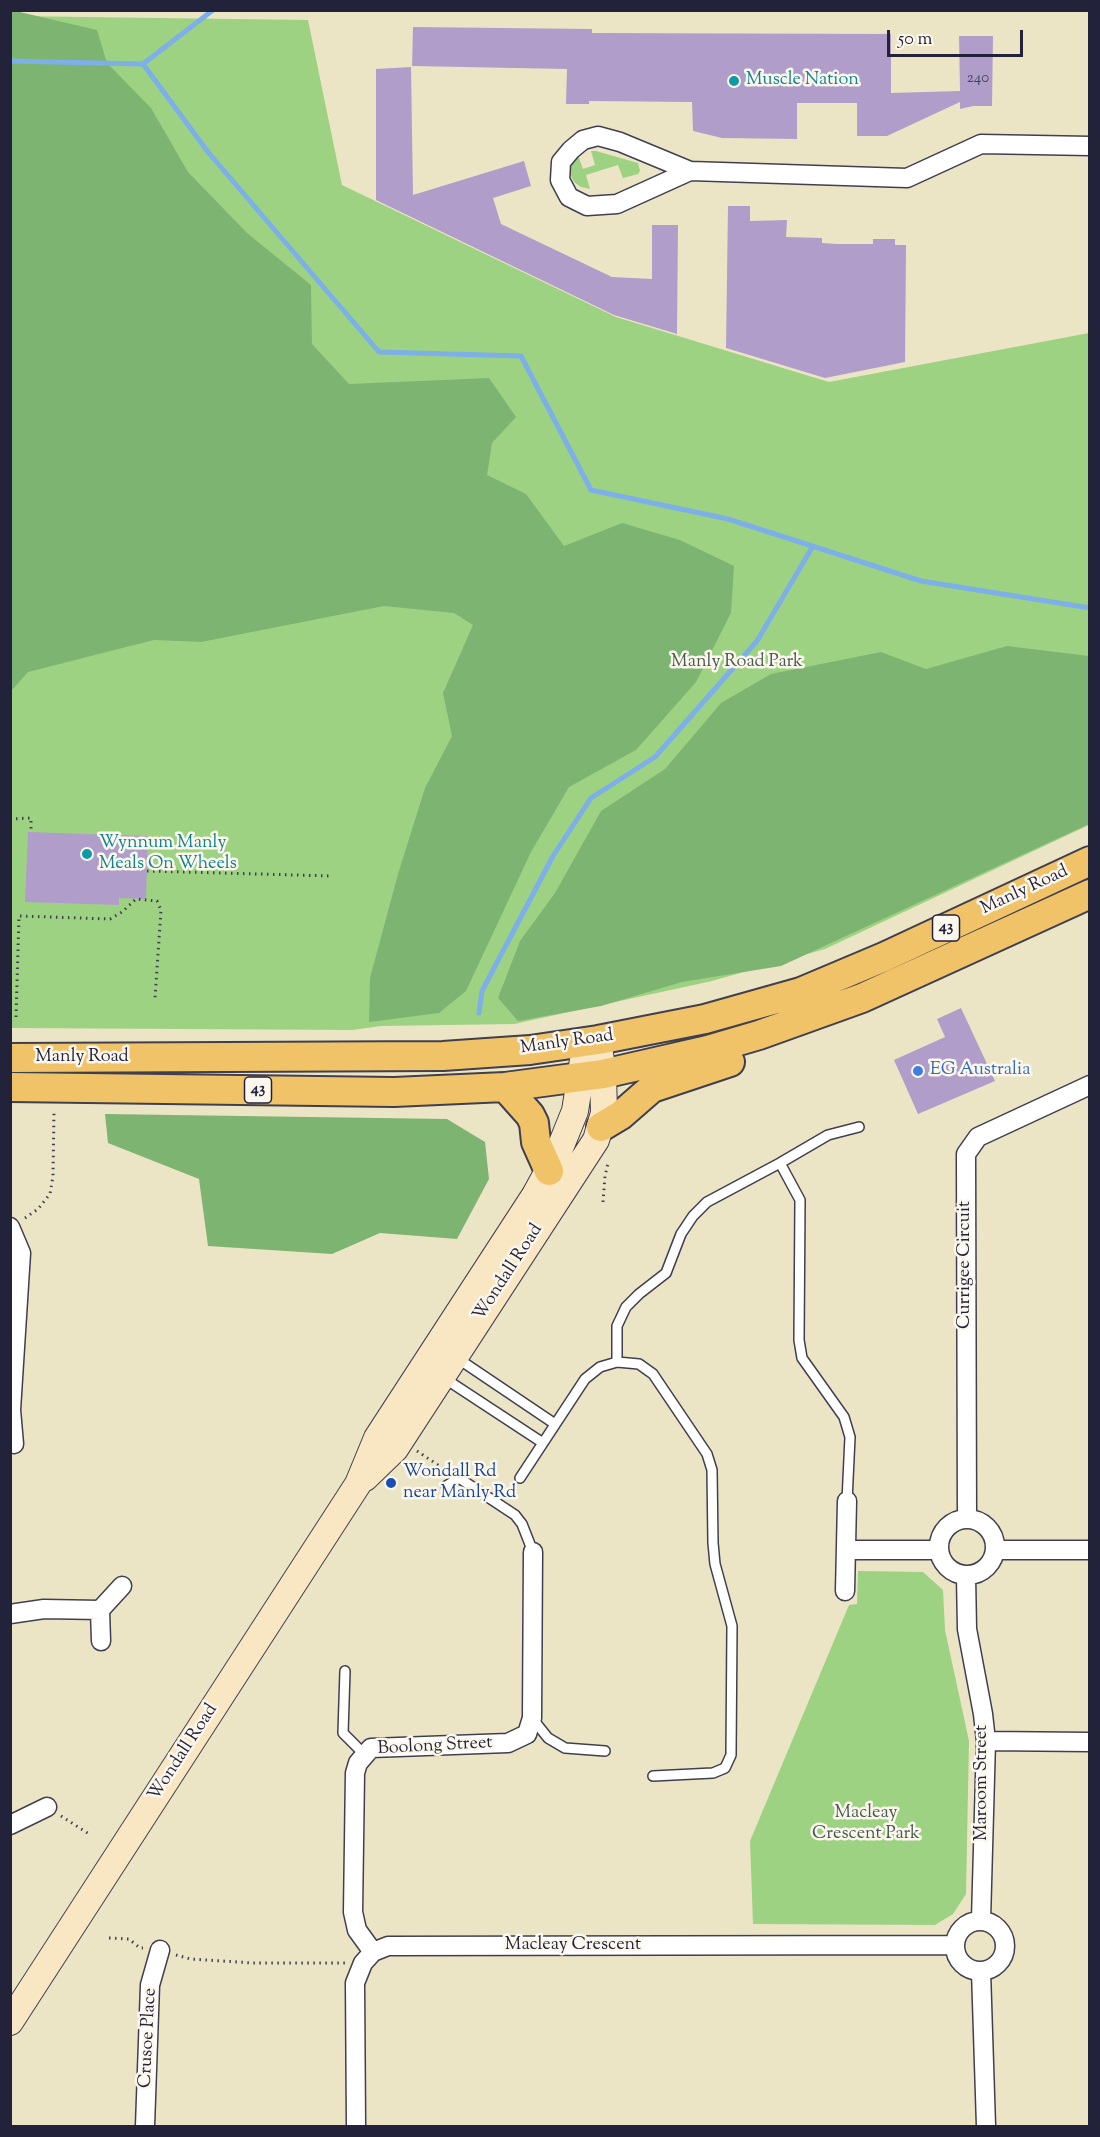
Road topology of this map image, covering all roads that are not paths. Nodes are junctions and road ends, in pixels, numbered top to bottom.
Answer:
1 (1089, 146) edge
2 (690, 171) junction
3 (1089, 861) edge
4 (1089, 894) edge
5 (862, 998) junction
6 (592, 1041) junction
7 (10, 1058) edge
8 (592, 1075) junction
9 (1089, 1085) edge
10 (10, 1087) edge
11 (506, 1087) junction
12 (601, 1127) junction
13 (859, 1127) dead end
14 (780, 1163) junction
15 (549, 1171) junction
16 (10, 1227) edge
17 (617, 1362) junction
18 (449, 1367) junction
19 (555, 1424) junction
20 (543, 1443) junction
21 (14, 1444) dead end
22 (519, 1478) dead end
23 (358, 1484) junction
24 (446, 1486) dead end
25 (847, 1501) joint
26 (967, 1519) junction
27 (846, 1550) junction
28 (938, 1550) junction
29 (995, 1550) junction
30 (1089, 1550) edge
31 (533, 1552) joint
32 (966, 1576) junction
33 (122, 1586) dead end
34 (845, 1591) dead end
35 (100, 1610) junction
36 (10, 1614) edge
37 (101, 1641) dead end
38 (345, 1671) dead end
39 (532, 1718) junction
40 (332, 1733) dead end
41 (343, 1733) junction
42 (986, 1741) junction
43 (1089, 1742) edge
44 (605, 1751) dead end
45 (365, 1755) junction
46 (653, 1776) dead end
47 (47, 1807) road end
48 (10, 1825) edge
49 (981, 1920) junction
50 (954, 1945) junction
51 (160, 1950) road end
52 (368, 1958) junction
53 (981, 1971) junction
54 (10, 2022) edge
55 (145, 2127) edge
56 (356, 2127) edge
57 (986, 2127) edge

1 - 2 street
2 - 2 street
3 - 6 main road, Manly Road / 43
4 - 5 main road, Manly Road / 43
5 - 8 main road, Manly Road / 43
5 - 12 main road
6 - 7 main road, Manly Road / 43
6 - 8 main road, Wondall Road
8 - 11 main road, Manly Road / 43
8 - 12 main road, Wondall Road
8 - 15 main road, Wondall Road
9 - 26 street, Currigee Circuit
10 - 11 main road, Manly Road / 43
11 - 15 main road
12 - 18 main road, Wondall Road
13 - 14 lane
14 - 17 lane
14 - 25 lane
15 - 23 main road, Wondall Road
16 - 21 street
17 - 19 lane
17 - 46 lane
18 - 19 lane
18 - 20 lane
18 - 23 main road, Wondall Road
19 - 20 lane
20 - 22 lane
23 - 54 main road, Wondall Road
24 - 31 lane
25 - 27 street
26 - 28 street
26 - 29 street
27 - 28 street
27 - 34 street
28 - 32 street
29 - 30 street
29 - 32 street
31 - 39 street
32 - 42 street, Maroom Street
33 - 35 street
35 - 36 street
35 - 37 street
38 - 41 lane
39 - 44 lane
39 - 45 street, Boolong Street
40 - 41 lane
41 - 45 lane
42 - 43 street
42 - 49 street, Maroom Street
45 - 52 street, Boolong Street
47 - 48 street
49 - 50 street
49 - 53 street
50 - 52 street, Macleay Crescent
50 - 53 street
51 - 55 street, Crusoe Place
52 - 56 street
53 - 57 street

